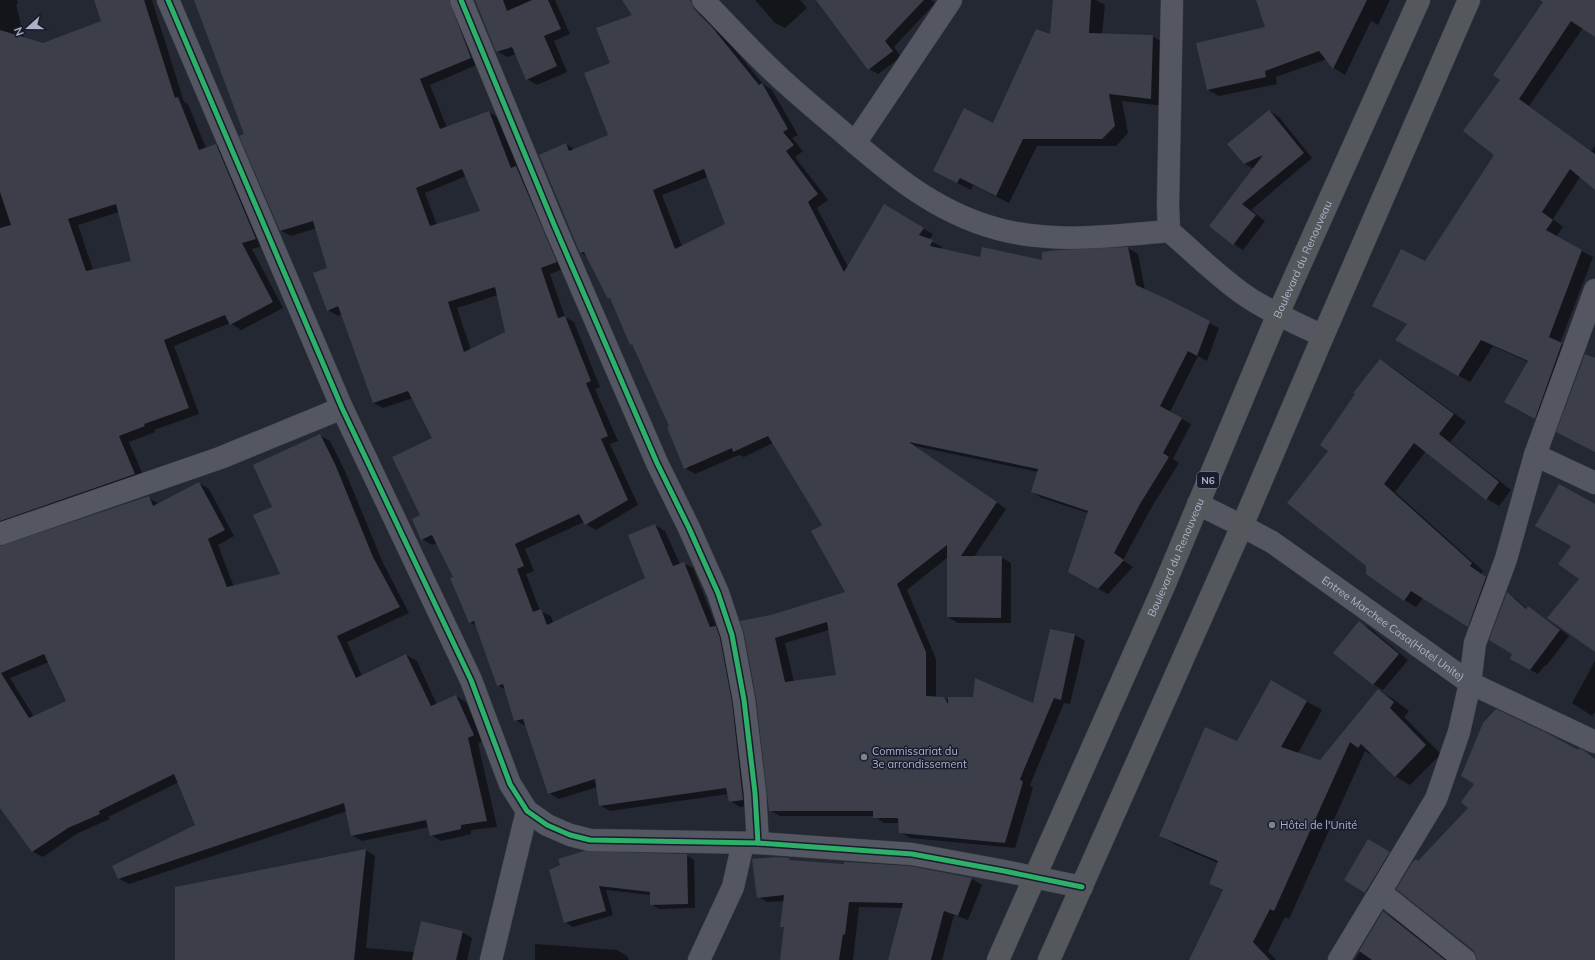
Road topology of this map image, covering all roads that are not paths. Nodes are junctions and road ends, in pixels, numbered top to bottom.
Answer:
1 (168, 0) edge
2 (461, 0) edge
3 (703, 0) edge
4 (951, 0) edge
5 (1172, 0) edge
6 (1419, 0) edge
7 (1469, 0) edge
8 (855, 143) junction
9 (1169, 231) junction
10 (1595, 290) edge
11 (1278, 314) junction
12 (1323, 336) junction
13 (342, 408) junction
14 (1536, 455) junction
15 (1595, 483) edge
16 (1198, 504) junction
17 (1242, 526) junction
18 (0, 534) edge
19 (1470, 683) junction
20 (1595, 742) edge
21 (527, 811) junction
22 (750, 843) junction
23 (1035, 877) junction
24 (1082, 887) junction
25 (1380, 892) junction
26 (491, 960) edge
27 (699, 960) edge
28 (998, 960) edge
29 (1049, 960) edge
30 (1338, 960) edge
31 (1465, 960) edge

1 - 13 street
2 - 22 street
3 - 8 street
4 - 8 street
5 - 9 street
6 - 11 highway, Boulevard du Renouveau / N6
7 - 12 highway
8 - 9 street
9 - 11 street
10 - 14 street
11 - 12 street
11 - 16 highway, Boulevard du Renouveau / N6
12 - 17 highway
13 - 18 street
13 - 21 street
14 - 15 street
14 - 19 street
16 - 17 street, Entree Marchee Casa(Hotel Unite)
16 - 23 highway, Boulevard du Renouveau / N6
17 - 19 street, Entree Marchee Casa(Hotel Unite)
17 - 24 highway
19 - 20 street, Entree Marchee Casa(Hotel Unite)
19 - 25 street
21 - 22 street
21 - 26 street
22 - 23 street
22 - 27 street
23 - 24 street
23 - 28 highway, Boulevard du Renouveau / N6
24 - 29 highway
25 - 30 street
25 - 31 street

